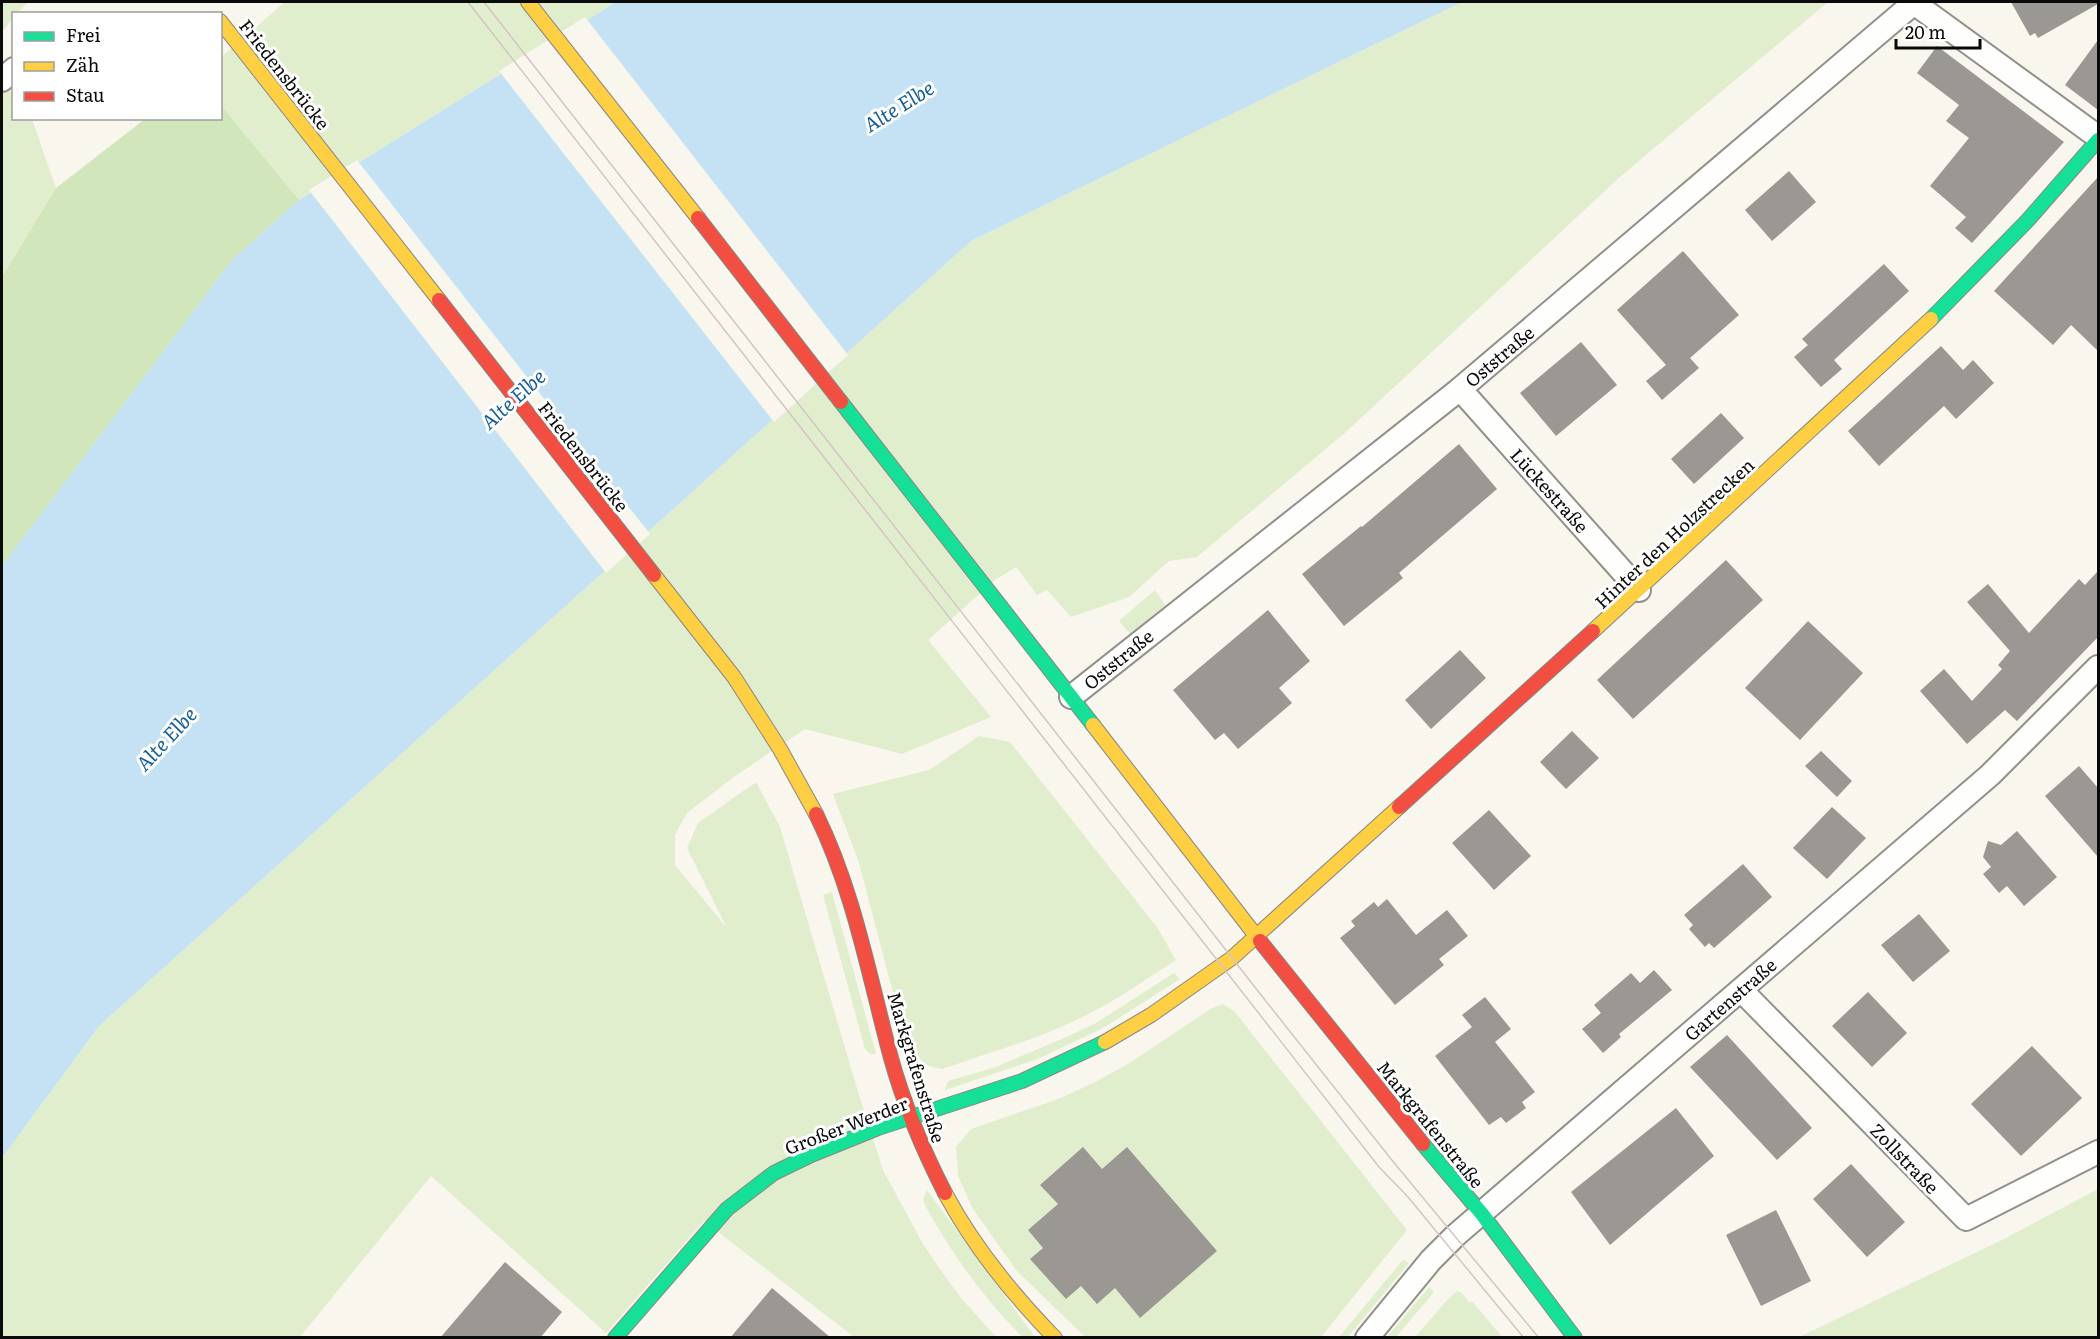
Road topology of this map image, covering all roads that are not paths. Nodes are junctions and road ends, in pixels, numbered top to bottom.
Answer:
1 (528, 2) edge
2 (1914, 2) edge
3 (222, 24) edge
4 (2098, 139) edge
5 (1460, 389) junction
6 (1639, 590) junction
7 (2098, 667) edge
8 (1071, 697) junction
9 (799, 778) joint
10 (1257, 936) junction
11 (1741, 990) junction
12 (911, 1118) junction
13 (2098, 1152) edge
14 (1482, 1214) junction
15 (615, 1338) edge
16 (1055, 1338) edge
17 (1367, 1338) edge
18 (1575, 1338) edge

1 - 8 main road, Markgrafenstraße
2 - 4 street
2 - 5 street, Oststraße
3 - 9 main road, Friedensbrücke
4 - 6 main road, Hinter den Holzstrecken
5 - 6 street, Lückestraße
5 - 8 street, Oststraße
6 - 10 main road, Hinter den Holzstrecken
7 - 11 street, Gartenstraße
8 - 10 main road, Markgrafenstraße
9 - 12 main road, Markgrafenstraße
10 - 12 main road, Großer Werder
10 - 14 main road, Markgrafenstraße
11 - 13 street, Zollstraße
11 - 14 street, Gartenstraße
12 - 15 main road, Großer Werder
12 - 16 main road, Markgrafenstraße
14 - 17 street, Gartenstraße
14 - 18 main road, Markgrafenstraße

